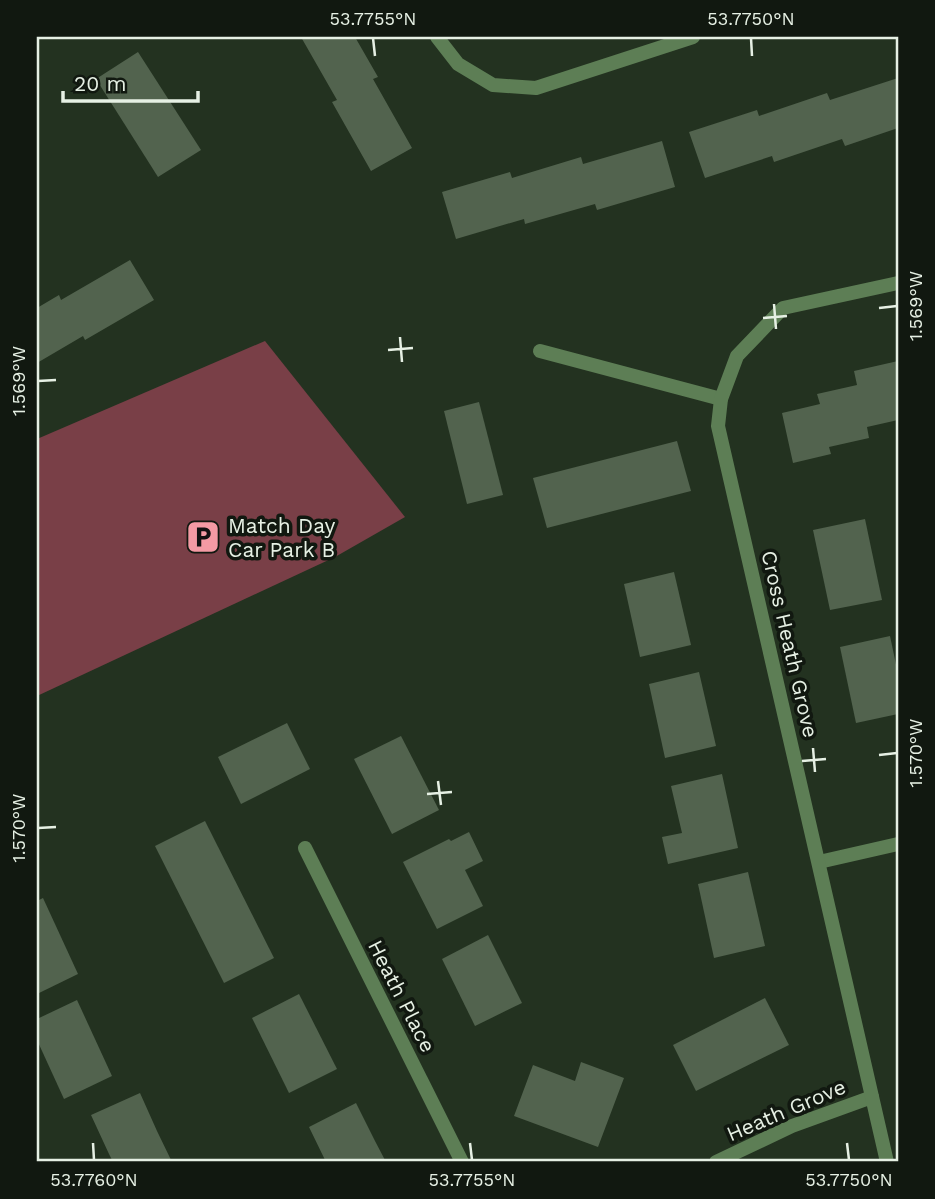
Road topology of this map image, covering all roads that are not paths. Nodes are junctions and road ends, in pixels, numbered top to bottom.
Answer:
1 (437, 37) edge
2 (693, 37) edge
3 (898, 283) edge
4 (540, 351) dead end
5 (721, 399) junction
6 (898, 844) edge
7 (305, 848) dead end
8 (819, 862) junction
9 (872, 1097) junction
10 (461, 1162) edge
11 (716, 1162) edge
12 (887, 1162) edge

1 - 2 street
3 - 5 street, Cross Heath Grove
4 - 5 street
5 - 8 street, Cross Heath Grove
6 - 8 street
7 - 10 street, Heath Place
8 - 9 street, Cross Heath Grove
9 - 11 street, Heath Grove
9 - 12 street, Cross Heath Grove

